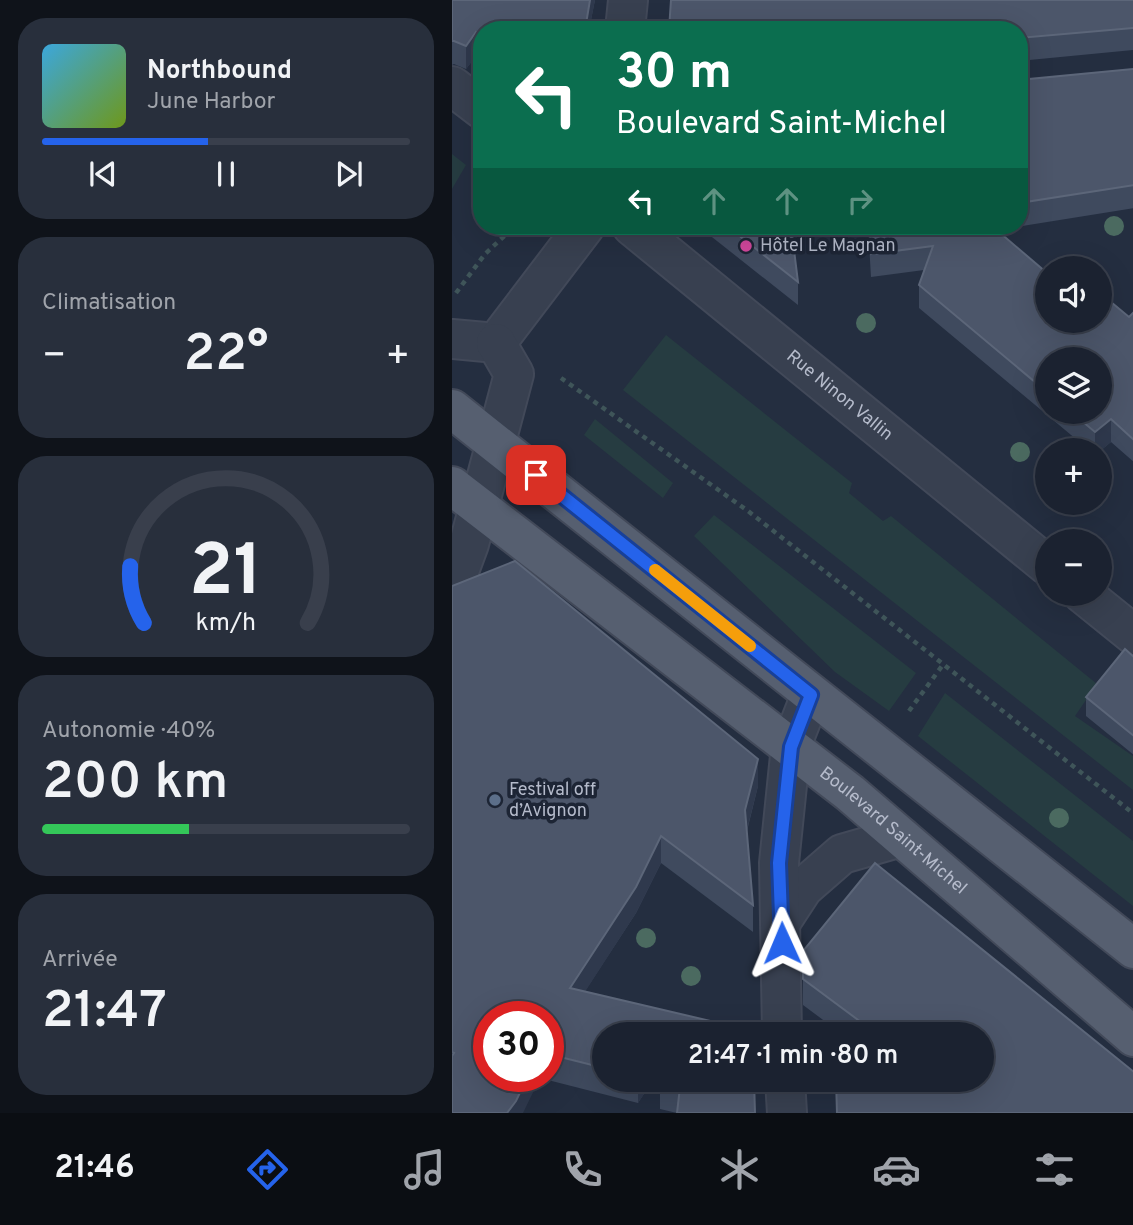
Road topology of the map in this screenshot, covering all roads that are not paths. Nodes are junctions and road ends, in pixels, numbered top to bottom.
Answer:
1 (628, 0) edge
2 (626, 21) edge
3 (452, 86) edge
4 (473, 102) edge
5 (578, 235) edge
6 (643, 235) edge
7 (452, 339) edge
8 (496, 344) junction
9 (452, 409) edge
10 (497, 444) junction
11 (465, 496) edge
12 (1035, 555) edge
13 (452, 590) edge
14 (1098, 606) edge
15 (1133, 635) edge
16 (811, 695) junction
17 (791, 747) junction
18 (901, 837) junction
19 (782, 920) junction
20 (1133, 948) edge
21 (782, 1022) edge
22 (1133, 1037) edge
23 (786, 1092) edge
24 (787, 1113) edge

1 - 2 street
3 - 4 street
5 - 8 street
6 - 12 street, Rue Ninon Vallin
7 - 8 street
8 - 10 street
9 - 10 main road
10 - 11 street
10 - 16 main road
11 - 13 street
11 - 17 main road, Boulevard Saint-Michel
14 - 15 street
16 - 17 street
16 - 20 main road
17 - 18 main road, Boulevard Saint-Michel
17 - 19 street
18 - 19 street
18 - 22 main road, Boulevard Saint-Michel
19 - 21 street
23 - 24 street

